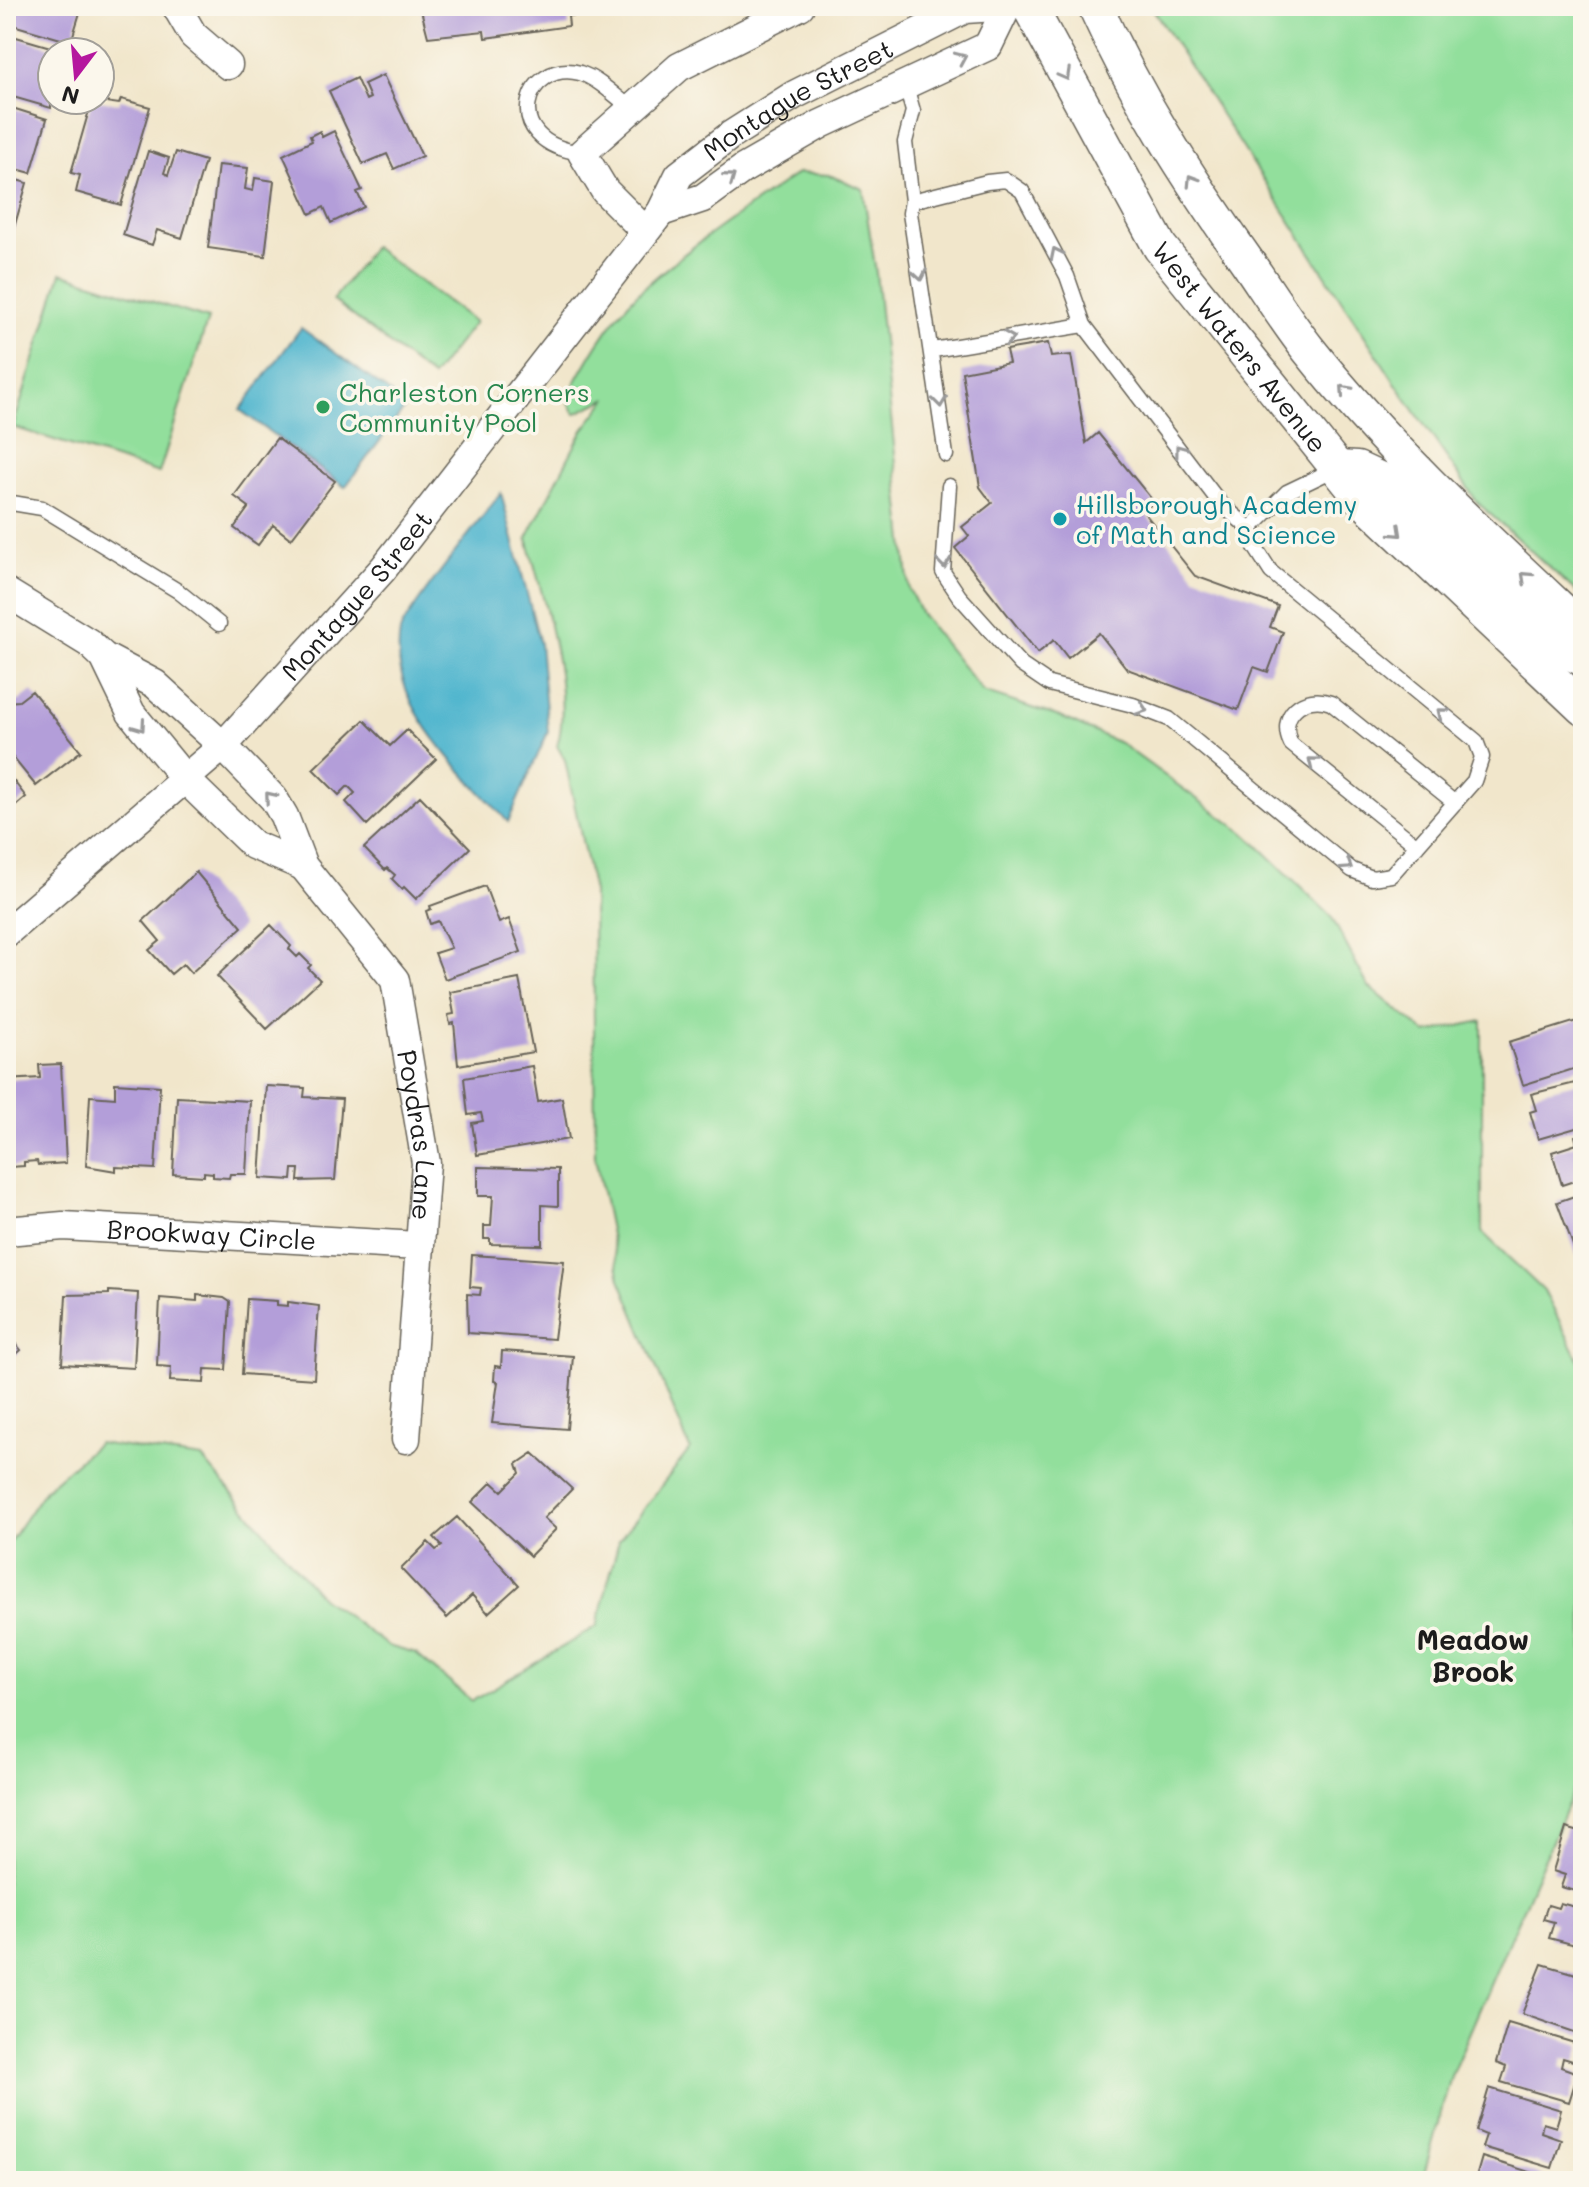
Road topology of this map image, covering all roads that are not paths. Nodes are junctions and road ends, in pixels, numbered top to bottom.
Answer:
1 (176, 6) edge
2 (800, 6) edge
3 (1095, 6) edge
4 (1015, 7) edge
5 (228, 65) dead end
6 (905, 83) junction
7 (632, 109) junction
8 (582, 153) junction
9 (912, 201) junction
10 (653, 222) junction
11 (1084, 325) junction
12 (933, 350) junction
13 (946, 455) dead end
14 (1337, 468) junction
15 (949, 486) dead end
16 (6, 502) edge
17 (1250, 529) junction
18 (6, 592) edge
19 (219, 624) dead end
20 (1583, 630) edge
21 (104, 657) junction
22 (1583, 659) edge
23 (1583, 708) edge
24 (223, 746) junction
25 (185, 779) junction
26 (1455, 803) junction
27 (1417, 846) junction
28 (303, 866) junction
29 (6, 933) edge
30 (6, 1231) edge
31 (418, 1246) junction
32 (406, 1439) dead end

1 - 5 street
2 - 7 street
20 -> 3 street, West Waters Avenue
6 -> 4 street, Montague Street
4 - 10 street, Montague Street
4 -> 14 street, West Waters Avenue
6 - 9 lane
10 -> 6 street, Montague Street
7 - 8 street
7 - 8 lane
8 - 10 street
11 -> 9 lane
9 -> 12 lane
10 - 24 street, Montague Street
12 -> 11 lane
17 -> 11 lane
12 -> 13 lane
14 - 17 lane
14 - 22 street
14 -> 23 street, West Waters Avenue
15 -> 27 lane
16 - 19 lane
26 -> 17 lane
18 - 21 street, Poydras Lane
21 - 24 street, Poydras Lane
21 -> 25 street, Poydras Lane
24 - 25 street, Montague Street
28 -> 24 street, Poydras Lane
25 - 28 street, Poydras Lane
25 - 29 street, Montague Street
26 - 27 lane
27 -> 26 lane
28 - 31 street, Poydras Lane
30 - 31 street, Brookway Circle
31 - 32 street, Poydras Lane

